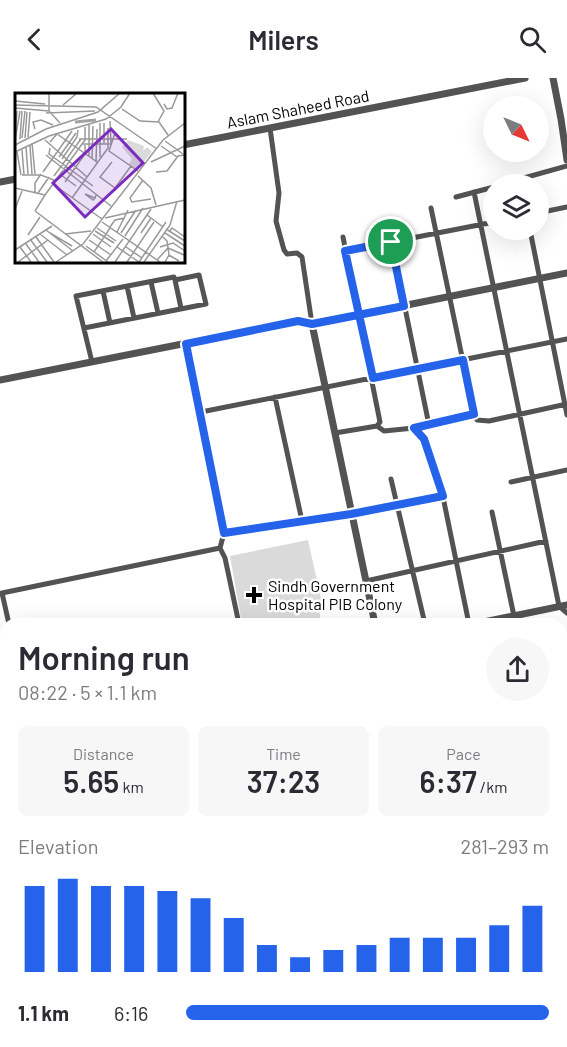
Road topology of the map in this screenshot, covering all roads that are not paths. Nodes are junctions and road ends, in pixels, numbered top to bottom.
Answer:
1 (525, 78) edge
2 (553, 78) edge
3 (564, 119) edge
4 (270, 128) junction
5 (184, 146) edge
6 (567, 157) edge
7 (567, 166) edge
8 (544, 174) edge
9 (15, 179) edge
10 (0, 182) edge
11 (483, 190) edge
12 (474, 192) junction
13 (456, 197) dead end
14 (567, 207) edge
15 (431, 208) dead end
16 (549, 211) edge
17 (481, 224) junction
18 (388, 225) dead end
19 (436, 233) junction
20 (343, 237) dead end
21 (532, 240) edge
22 (391, 242) junction
23 (345, 251) junction
24 (567, 273) edge
25 (540, 279) junction
26 (175, 280) junction
27 (151, 282) junction
28 (127, 286) junction
29 (494, 289) junction
30 (103, 291) junction
31 (450, 297) junction
32 (404, 306) junction
33 (181, 308) junction
34 (158, 313) junction
35 (360, 314) junction
36 (134, 318) junction
37 (110, 323) junction
38 (312, 324) junction
39 (84, 328) junction
40 (567, 339) edge
41 (553, 342) junction
42 (186, 344) junction
43 (507, 352) junction
44 (463, 360) junction
45 (92, 362) junction
46 (417, 369) junction
47 (373, 378) junction
48 (0, 380) edge
49 (326, 387) junction
50 (275, 397) junction
51 (566, 405) edge
52 (201, 412) junction
53 (474, 414) junction
54 (520, 415) junction
55 (567, 415) edge
56 (429, 424) junction
57 (377, 426) junction
58 (414, 428) junction
59 (335, 432) junction
60 (567, 470) edge
61 (533, 477) junction
62 (391, 479) dead end
63 (511, 482) dead end
64 (443, 496) junction
65 (396, 506) junction
66 (492, 512) dead end
67 (351, 514) junction
68 (302, 521) junction
69 (224, 533) junction
70 (546, 541) junction
71 (220, 548) junction
72 (501, 551) junction
73 (456, 561) junction
74 (413, 572) junction
75 (366, 581) junction
76 (1, 591) edge
77 (563, 605) edge
78 (567, 613) edge
79 (8, 618) edge
80 (238, 618) edge
81 (374, 618) edge
82 (424, 618) edge
83 (468, 618) edge
84 (511, 618) edge
85 (515, 618) edge

1 - 4 street, Aslam Shaheed Road
2 - 3 street
3 - 6 street
4 - 5 street, Aslam Shaheed Road
4 - 38 street
7 - 8 street
9 - 10 street
11 - 12 street
12 - 13 street
12 - 17 street
14 - 16 street
15 - 19 street
17 - 19 street
17 - 29 street
18 - 22 street
19 - 22 street
19 - 31 street
20 - 23 street
21 - 25 street
22 - 23 street
22 - 32 street
23 - 35 street
24 - 25 street
25 - 29 street
25 - 41 street
26 - 27 street
26 - 33 street
26 - 33 street
27 - 28 street
27 - 34 street
28 - 30 street
28 - 36 street
29 - 31 street
29 - 43 street
30 - 37 street
30 - 39 street
31 - 32 street
31 - 44 street
32 - 35 street
32 - 46 street
33 - 34 street
34 - 36 street
35 - 38 street
35 - 47 street
36 - 37 street
37 - 39 street
38 - 42 street
38 - 49 street
39 - 45 street
40 - 41 street
41 - 43 street
41 - 51 street
42 - 45 street
42 - 52 street
43 - 44 street
43 - 54 street
44 - 46 street
44 - 53 street
45 - 48 street
46 - 47 street
46 - 56 street
47 - 49 street
47 - 57 street
49 - 50 street
49 - 59 street
50 - 52 street
50 - 68 street
51 - 54 street
51 - 55 street
52 - 69 street
53 - 54 street
53 - 56 street
54 - 61 street
56 - 58 street
57 - 58 street
57 - 59 street
58 - 64 street
59 - 67 street
60 - 61 street
61 - 63 street
61 - 70 street
62 - 65 street
64 - 65 street
64 - 73 street
65 - 67 street
65 - 74 street
66 - 72 street
67 - 68 street
67 - 75 street
68 - 69 street
69 - 71 street
70 - 72 street
70 - 77 street
71 - 76 street
71 - 80 street
72 - 73 street
72 - 84 street
73 - 74 street
73 - 83 street
74 - 75 street
74 - 82 street
75 - 81 street
76 - 79 street
77 - 78 street
77 - 85 street

